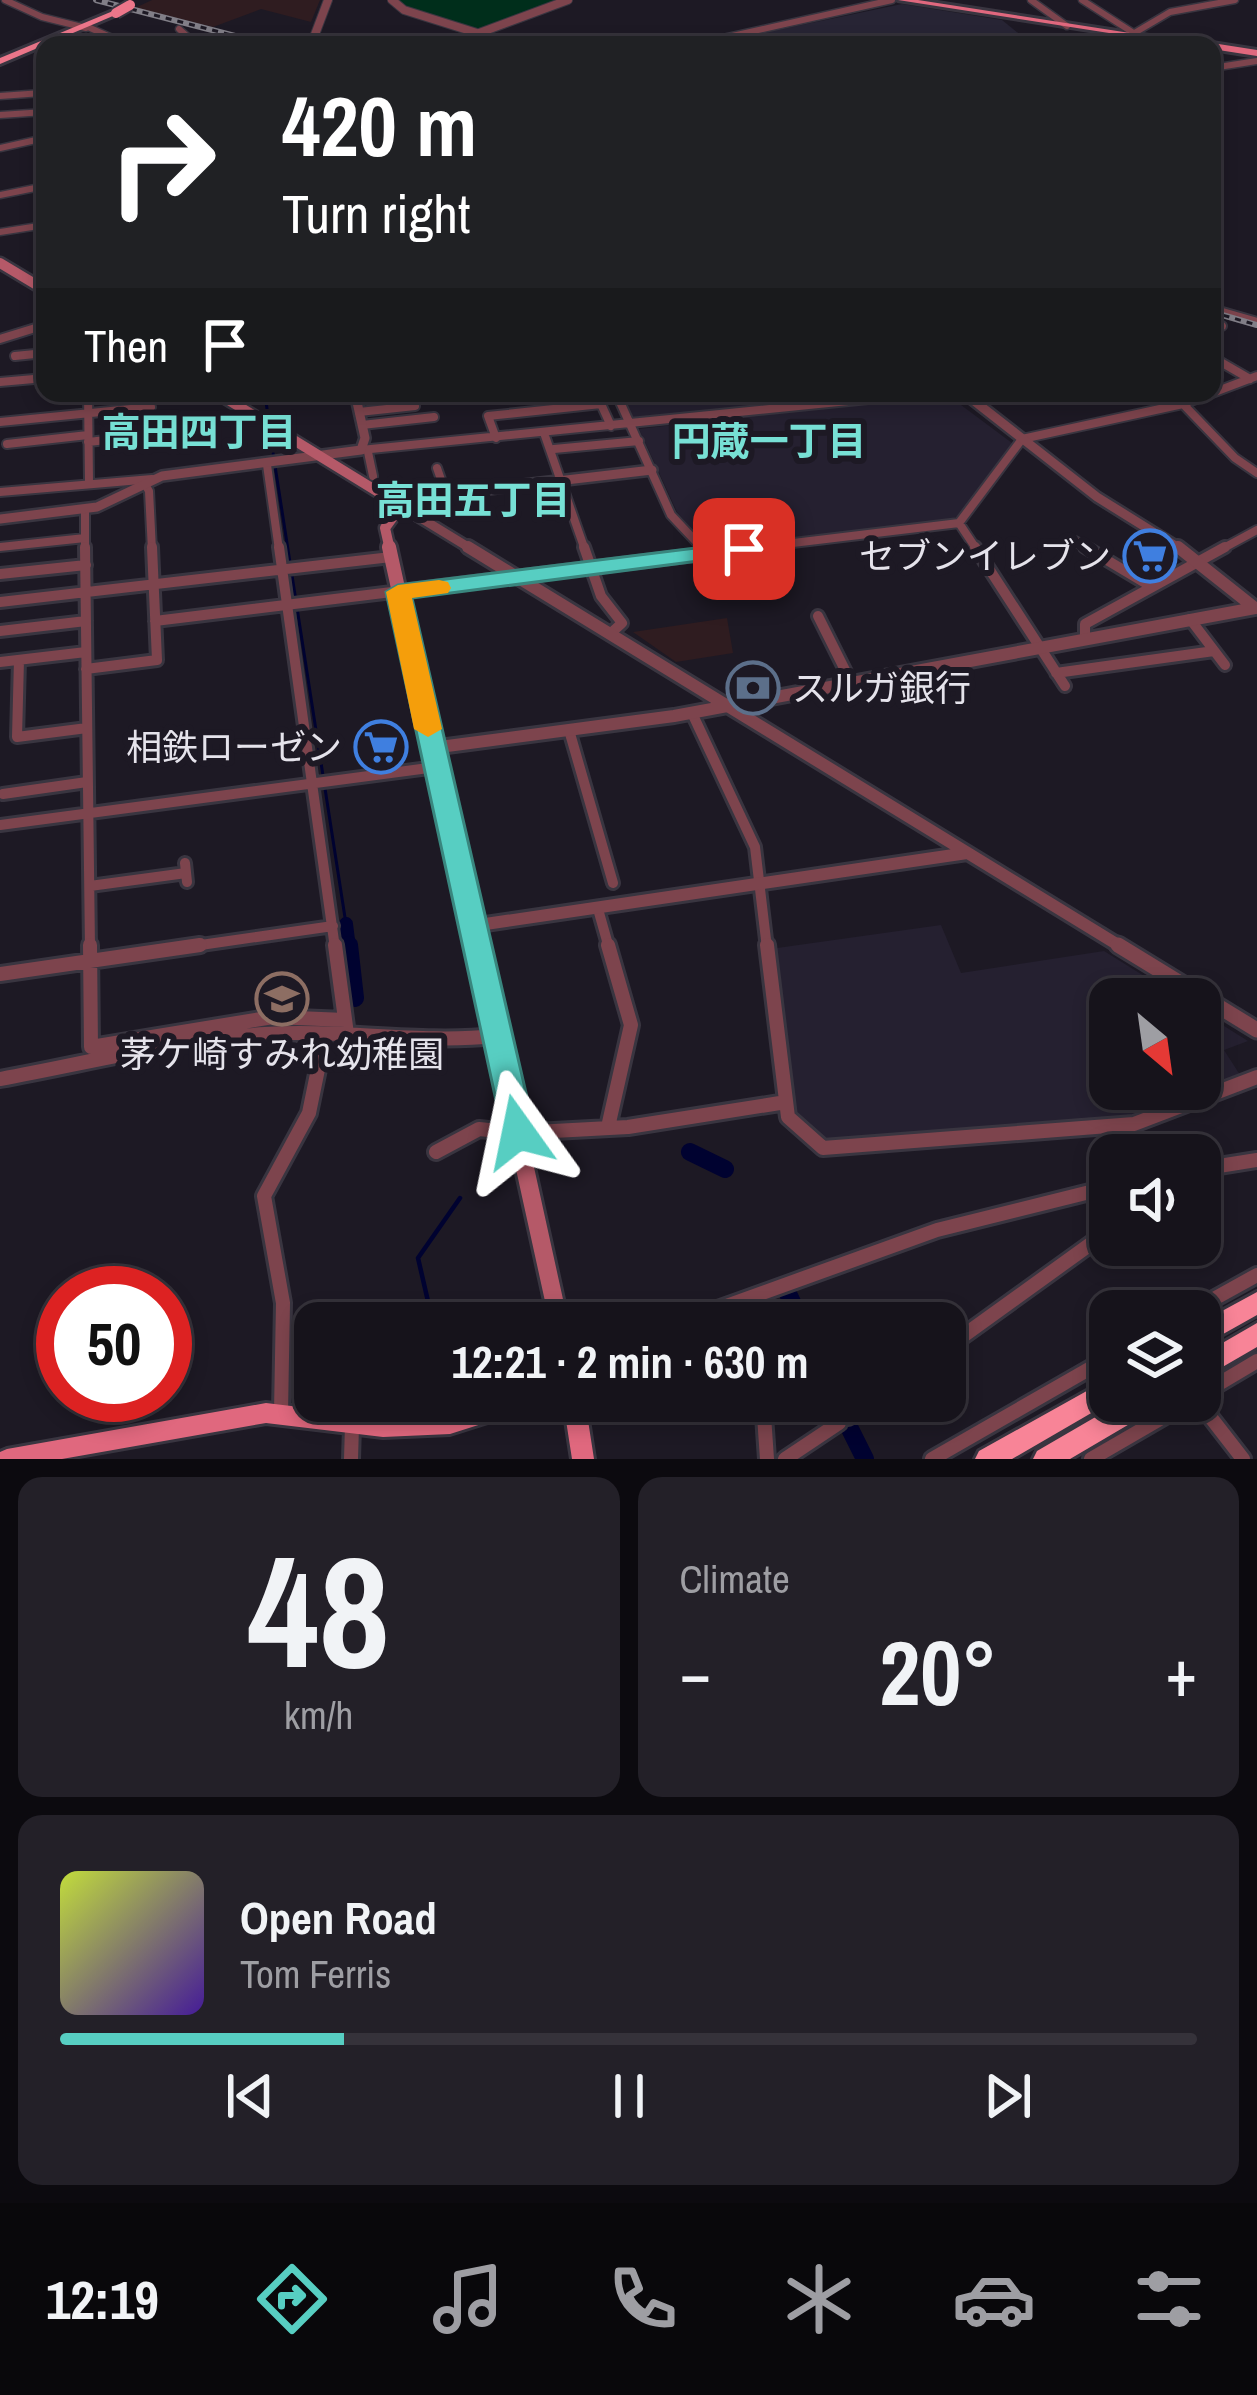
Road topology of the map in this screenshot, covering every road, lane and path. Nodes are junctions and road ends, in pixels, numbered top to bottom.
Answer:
1 (5, 0) edge
2 (328, 0) edge
3 (392, 0) edge
4 (568, 0) edge
5 (892, 0) edge
6 (902, 0) edge
7 (1031, 0) edge
8 (1082, 0) edge
9 (1190, 0) edge
10 (1235, 0) edge
11 (135, 2) edge
12 (1200, 6) junction
13 (1067, 26) junction
14 (87, 28) junction
15 (179, 29) dead end
16 (478, 33) junction
17 (1131, 33) junction
18 (66, 36) edge
19 (106, 36) edge
20 (187, 36) edge
21 (314, 36) edge
22 (470, 36) edge
23 (732, 36) edge
24 (1149, 36) edge
25 (36, 47) edge
26 (1221, 48) edge
27 (1257, 57) edge
28 (0, 61) edge
29 (1221, 66) edge
30 (36, 93) edge
31 (0, 96) edge
32 (36, 113) edge
33 (0, 116) edge
34 (36, 143) edge
35 (0, 148) edge
36 (36, 188) edge
37 (0, 195) edge
38 (36, 226) edge
39 (0, 232) edge
40 (0, 263) edge
41 (36, 285) edge
42 (1221, 312) edge
43 (1257, 322) edge
44 (36, 328) edge
45 (0, 338) edge
46 (36, 354) edge
47 (15, 356) dead end
48 (1221, 361) edge
49 (1254, 377) edge
50 (36, 378) edge
51 (0, 382) edge
52 (1221, 388) edge
53 (88, 402) edge
54 (232, 402) edge
55 (358, 402) edge
56 (620, 402) edge
57 (841, 402) edge
58 (975, 402) edge
59 (1174, 402) edge
60 (1188, 402) edge
61 (415, 406) dead end
62 (151, 407) dead end
63 (88, 413) junction
64 (434, 417) dead end
65 (361, 418) junction
66 (0, 422) edge
67 (629, 424) junction
68 (611, 426) junction
69 (544, 433) junction
70 (170, 434) dead end
71 (496, 438) junction
72 (88, 439) junction
73 (638, 440) junction
74 (1022, 440) junction
75 (7, 443) dead end
76 (554, 449) dead end
77 (364, 451) junction
78 (324, 459) junction
79 (272, 464) junction
80 (437, 468) dead end
81 (652, 470) junction
82 (1257, 473) edge
83 (373, 476) dead end
84 (149, 481) junction
85 (561, 481) junction
86 (88, 482) junction
87 (0, 492) edge
88 (446, 494) junction
89 (401, 506) junction
90 (85, 509) junction
91 (0, 519) edge
92 (959, 523) junction
93 (1257, 530) edge
94 (85, 538) junction
95 (1075, 541) dead end
96 (0, 547) edge
97 (706, 554) junction
98 (392, 557) junction
99 (1198, 560) junction
100 (86, 565) junction
101 (591, 568) junction
102 (287, 569) junction
103 (0, 574) edge
104 (519, 578) junction
105 (153, 584) junction
106 (1152, 587) junction
107 (86, 592) junction
108 (398, 592) junction
109 (0, 602) edge
110 (292, 605) junction
111 (818, 616) dead end
112 (1190, 619) junction
113 (86, 621) junction
114 (155, 621) junction
115 (0, 631) edge
116 (610, 634) junction
117 (1085, 636) junction
118 (1038, 645) junction
119 (1214, 651) junction
120 (86, 652) junction
121 (20, 660) junction
122 (0, 662) edge
123 (1225, 665) dead end
124 (86, 669) junction
125 (1056, 673) junction
126 (851, 682) junction
127 (1065, 686) dead end
128 (730, 706) junction
129 (692, 713) junction
130 (87, 728) junction
131 (568, 730) junction
132 (432, 748) junction
133 (436, 767) junction
134 (88, 782) junction
135 (318, 783) junction
136 (3, 794) edge
137 (89, 813) junction
138 (0, 825) edge
139 (968, 853) junction
140 (186, 873) dead end
141 (613, 884) dead end
142 (759, 884) junction
143 (90, 886) junction
144 (598, 908) junction
145 (333, 926) junction
146 (472, 926) junction
147 (90, 961) junction
148 (0, 974) edge
149 (346, 1027) junction
150 (1257, 1030) edge
151 (325, 1035) junction
152 (496, 1036) junction
153 (1257, 1077) edge
154 (0, 1079) edge
155 (786, 1102) junction
156 (608, 1127) junction
157 (518, 1132) junction
158 (436, 1153) dead end
159 (1257, 1160) edge
160 (1221, 1165) edge
161 (1089, 1192) edge
162 (1089, 1245) edge
163 (1257, 1275) edge
164 (1221, 1295) edge
165 (555, 1302) edge
166 (738, 1302) edge
167 (1257, 1306) edge
168 (1221, 1327) edge
169 (1257, 1330) edge
170 (966, 1334) edge
171 (1221, 1348) edge
172 (1221, 1355) edge
173 (1257, 1360) edge
174 (1089, 1370) edge
175 (1221, 1383) edge
176 (1089, 1404) edge
177 (1089, 1405) edge
178 (281, 1412) junction
179 (456, 1422) edge
180 (577, 1422) edge
181 (764, 1422) edge
182 (840, 1422) edge
183 (1093, 1422) edge
184 (1110, 1422) edge
185 (1156, 1422) edge
186 (1214, 1422) edge
187 (352, 1426) junction
188 (58, 1455) edge
189 (7, 1459) edge
190 (351, 1459) edge
191 (583, 1459) edge
192 (767, 1459) edge
193 (784, 1459) edge
194 (932, 1459) edge
195 (988, 1459) edge
196 (1000, 1459) edge
197 (1030, 1459) edge
198 (1046, 1459) edge
199 (1091, 1459) edge
200 (1243, 1459) edge

1 - 14 street
2 - 21 street
3 - 16 street
4 - 16 street
5 - 23 street
6 - 13 main road
7 - 13 street
8 - 17 street
9 - 12 street
10 - 12 street
11 - 14 highway, bridge
12 - 17 street
13 - 17 main road
14 - 18 highway
14 - 19 street
15 - 20 street
16 - 22 street
17 - 24 main road
25 - 28 highway
26 - 27 main road
27 - 29 street
30 - 31 street
32 - 33 street
34 - 35 street
36 - 37 street
38 - 39 street
40 - 41 main road
42 - 43 street
44 - 45 street
46 - 47 street
48 - 49 street
49 - 52 street
50 - 51 street
53 - 63 street
54 - 78 main road
55 - 65 street
56 - 67 street
57 - 67 street
58 - 74 street
59 - 74 street
60 - 82 street
61 - 65 street
62 - 63 street
63 - 66 street
63 - 72 street
64 - 65 street
65 - 77 street
67 - 68 street
67 - 73 street
68 - 69 street
68 - 71 street
69 - 71 street
69 - 85 street
70 - 72 street
71 - 77 street
72 - 75 street
72 - 86 street
73 - 76 street
73 - 81 street
74 - 92 street
74 - 99 street
77 - 78 street
77 - 83 street
78 - 79 street
78 - 89 main road
79 - 84 street
79 - 102 street
80 - 88 street
81 - 85 street
81 - 97 street
84 - 86 street
84 - 90 street
84 - 105 street
85 - 88 street
85 - 101 street
86 - 87 street
88 - 89 street
89 - 98 main road
89 - 104 street
90 - 91 street
90 - 94 street
92 - 97 street
92 - 118 street
93 - 99 street
94 - 96 street
94 - 100 street
95 - 106 street
97 - 101 street
98 - 102 street
98 - 108 main road
99 - 106 street
99 - 112 street
100 - 103 street
100 - 107 street
101 - 104 street
101 - 116 street
102 - 105 street
102 - 110 street
104 - 108 street
104 - 116 street
105 - 107 street
105 - 114 street
106 - 117 street
107 - 109 street
107 - 113 street
108 - 110 street
108 - 132 main road
110 - 114 street
110 - 135 street
111 - 126 street
112 - 117 street
112 - 119 street
113 - 115 street
113 - 120 street
114 - 124 street
116 - 128 street
117 - 118 street
118 - 125 street
118 - 126 street
119 - 123 street
119 - 125 street
120 - 121 street
120 - 124 street
121 - 122 street
121 - 130 street
124 - 130 street
125 - 127 street
126 - 128 street
128 - 129 street
128 - 139 street
129 - 131 street
129 - 142 street
130 - 134 street
131 - 132 street
131 - 141 street
132 - 133 main road
133 - 135 street
133 - 146 main road
134 - 136 street
134 - 137 street
135 - 137 street
135 - 145 street
137 - 138 street
137 - 143 street
139 - 142 street
139 - 150 street
140 - 143 street
142 - 144 street
142 - 155 street
143 - 147 street
144 - 146 street
144 - 156 street
145 - 147 street
145 - 149 street
146 - 152 main road
147 - 148 street
147 - 149 street
149 - 151 street
149 - 152 street
151 - 154 street
151 - 178 street
152 - 157 main road
153 - 155 street
155 - 156 street
156 - 157 street
157 - 158 street
157 - 165 main road
159 - 160 street
161 - 166 street
162 - 170 street
163 - 164 street
167 - 168 highway
169 - 171 main road
169 - 172 highway
173 - 175 street
174 - 194 street
176 - 195 highway
177 - 196 main road
178 - 187 main road
178 - 188 main road
179 - 187 main road
180 - 191 main road
181 - 192 street
182 - 193 street
183 - 197 main road
184 - 198 highway
185 - 199 street
186 - 200 street
187 - 190 street
188 - 189 main road

